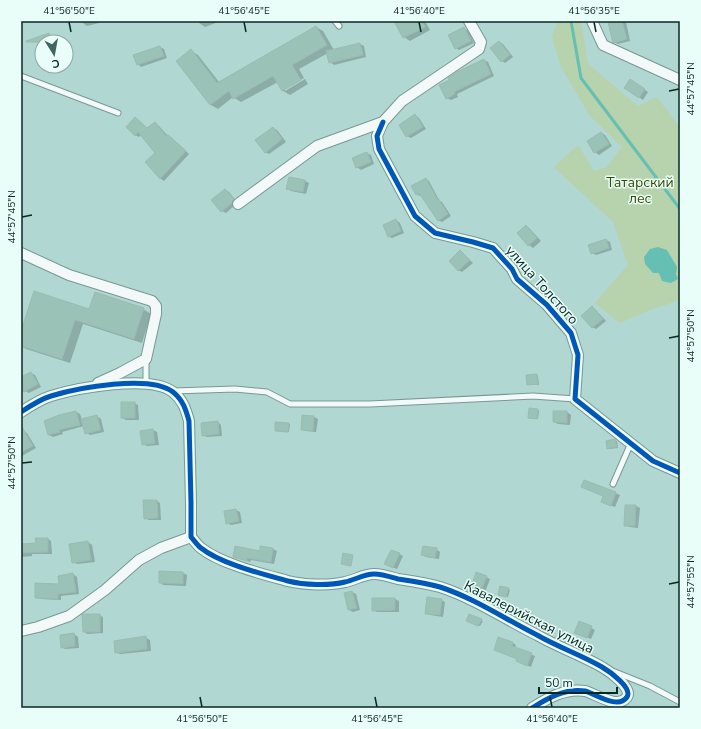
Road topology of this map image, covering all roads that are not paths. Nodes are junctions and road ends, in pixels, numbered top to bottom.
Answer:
1 (335, 21) edge
2 (469, 21) edge
3 (592, 21) edge
4 (339, 26) dead end
5 (21, 76) edge
6 (680, 80) edge
7 (118, 113) dead end
8 (383, 122) junction
9 (238, 204) dead end
10 (21, 253) edge
11 (146, 359) junction
12 (146, 384) junction
13 (85, 388) junction
14 (172, 391) junction
15 (576, 399) junction
16 (21, 412) edge
17 (631, 443) junction
18 (680, 473) edge
19 (613, 484) dead end
20 (191, 537) junction
21 (21, 631) edge
22 (602, 667) junction
23 (680, 702) edge
24 (532, 708) edge

1 - 4 lane
2 - 8 street
3 - 6 street
5 - 7 lane
8 - 9 street
8 - 15 street, улица Толстого
10 - 11 street
11 - 12 lane
11 - 13 street
12 - 13 street
12 - 14 street
13 - 16 street
14 - 15 lane
14 - 20 street
15 - 17 street
17 - 18 street
17 - 19 lane
20 - 21 street
20 - 22 street, Кавалерийская улица
22 - 23 lane
22 - 24 street, Кавалерийская улица

